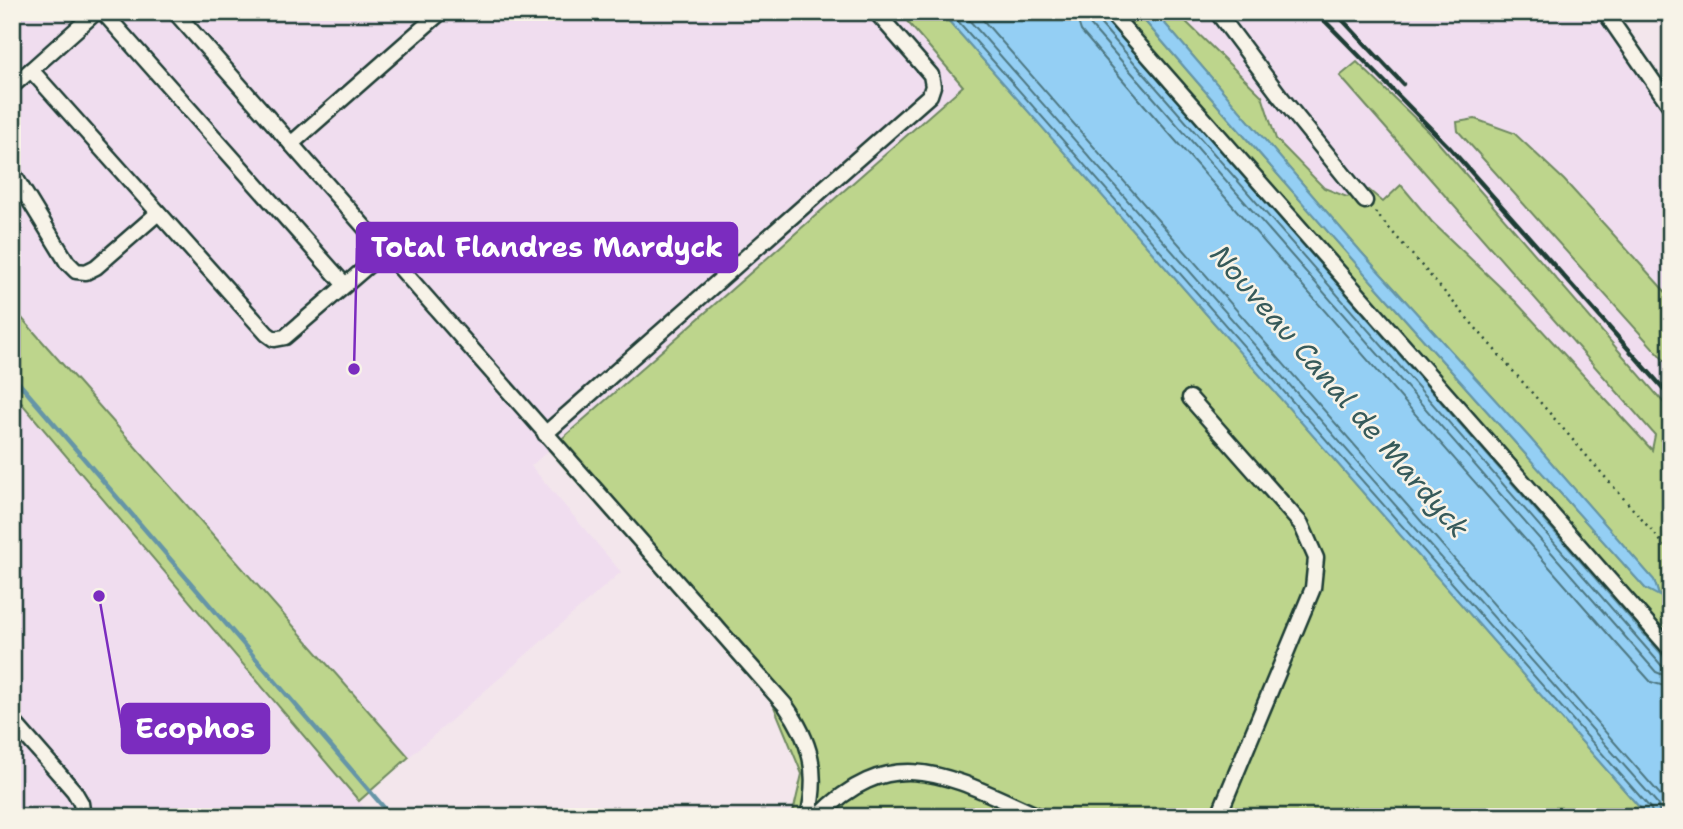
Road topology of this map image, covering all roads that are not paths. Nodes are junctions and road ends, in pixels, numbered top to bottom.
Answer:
1 (96, 12) edge
2 (103, 12) edge
3 (175, 12) edge
4 (441, 12) edge
5 (876, 12) edge
6 (1110, 12) edge
7 (1217, 12) edge
8 (1605, 12) edge
9 (31, 70) junction
10 (12, 86) edge
11 (1671, 107) edge
12 (291, 144) junction
13 (12, 172) edge
14 (1365, 201) road end
15 (158, 213) junction
16 (385, 251) junction
17 (345, 285) junction
18 (1190, 398) dead end
19 (550, 439) junction
20 (1671, 650) edge
21 (12, 720) edge
22 (83, 817) edge
23 (808, 817) edge
24 (818, 817) edge
25 (1041, 817) edge
26 (1218, 817) edge

1 - 9 street
2 - 17 street
3 - 12 street
4 - 12 street
5 - 19 street
6 - 20 street
7 - 14 street
8 - 11 street
9 - 10 street
9 - 15 street
12 - 16 street
13 - 15 street
15 - 17 street
16 - 17 street
16 - 19 street
18 - 26 street
19 - 23 street
21 - 22 street
24 - 25 street

